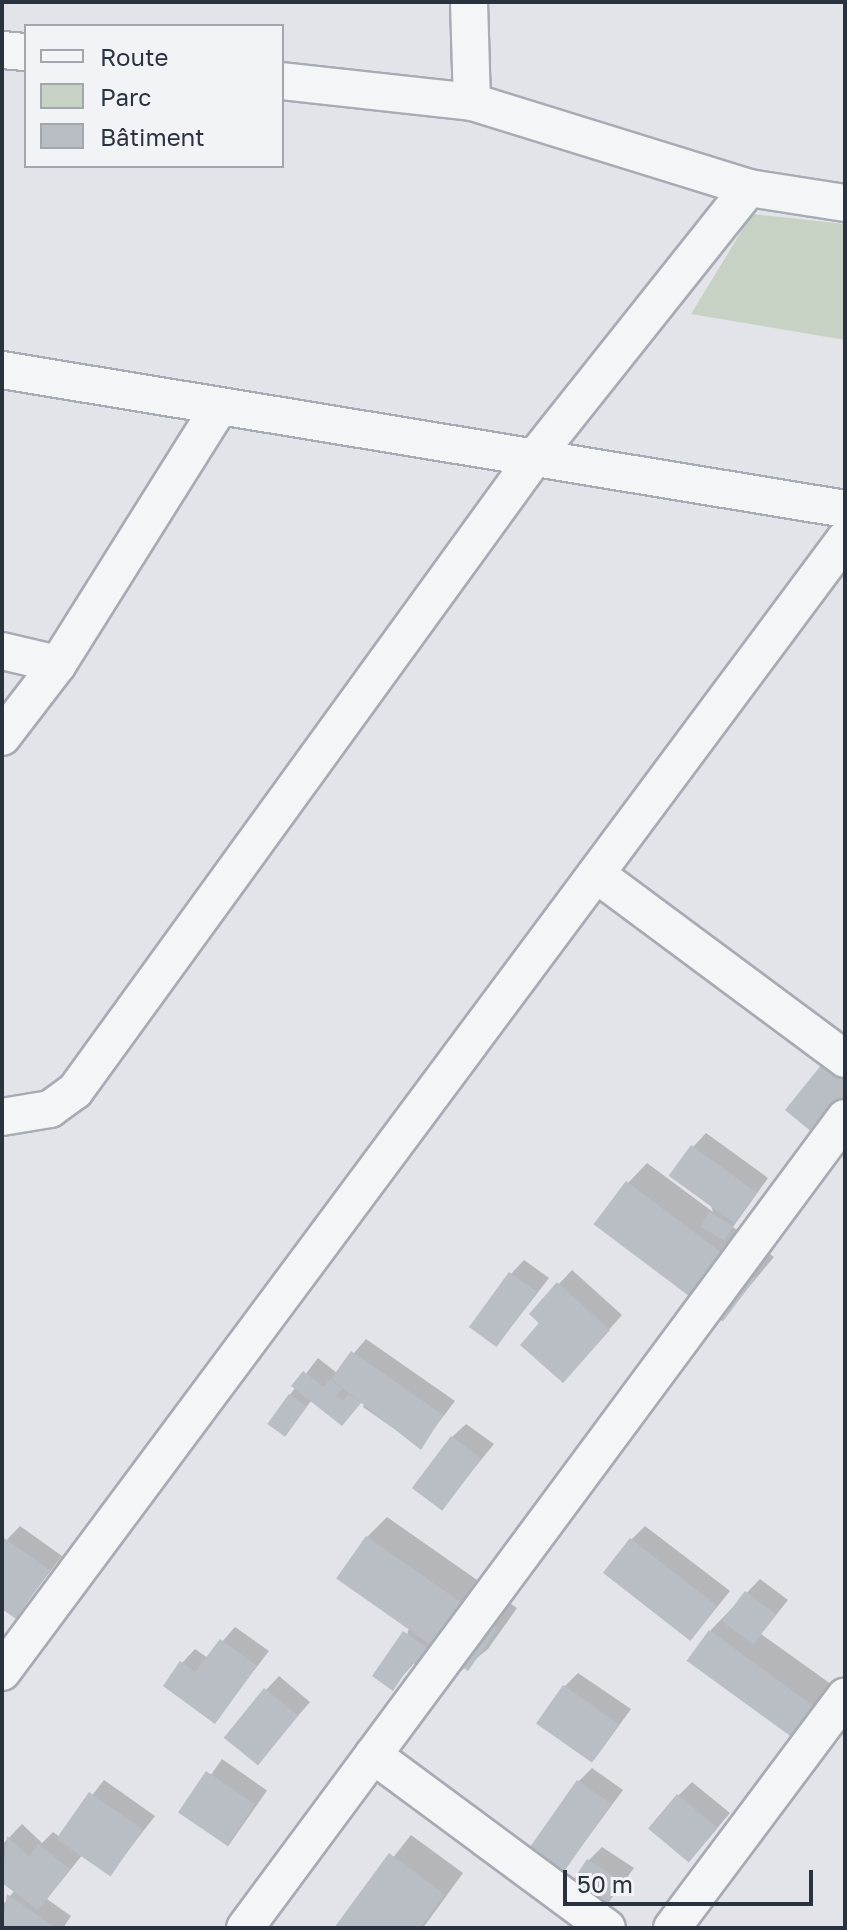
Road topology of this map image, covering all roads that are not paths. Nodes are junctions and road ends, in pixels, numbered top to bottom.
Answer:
1 (469, 2) edge
2 (2, 50) edge
3 (24, 52) edge
4 (284, 81) edge
5 (472, 102) junction
6 (749, 188) junction
7 (845, 203) edge
8 (2, 370) edge
9 (219, 407) junction
10 (534, 458) junction
11 (845, 509) edge
12 (845, 539) edge
13 (2, 651) edge
14 (58, 664) junction
15 (2, 737) edge
16 (596, 874) junction
17 (845, 1059) edge
18 (2, 1117) edge
19 (845, 1118) edge
20 (2, 1672) edge
21 (845, 1697) edge
22 (373, 1755) junction
23 (245, 1928) edge
24 (607, 1928) edge
25 (672, 1928) edge

1 - 5 street
2 - 3 street
4 - 5 street
5 - 6 street
6 - 7 street
6 - 10 street
8 - 9 street
9 - 10 street
9 - 14 street
10 - 11 street
10 - 18 street
12 - 16 street
13 - 14 street
14 - 15 street
16 - 17 street
16 - 20 street
19 - 22 street
21 - 25 street
22 - 23 street
22 - 24 street

